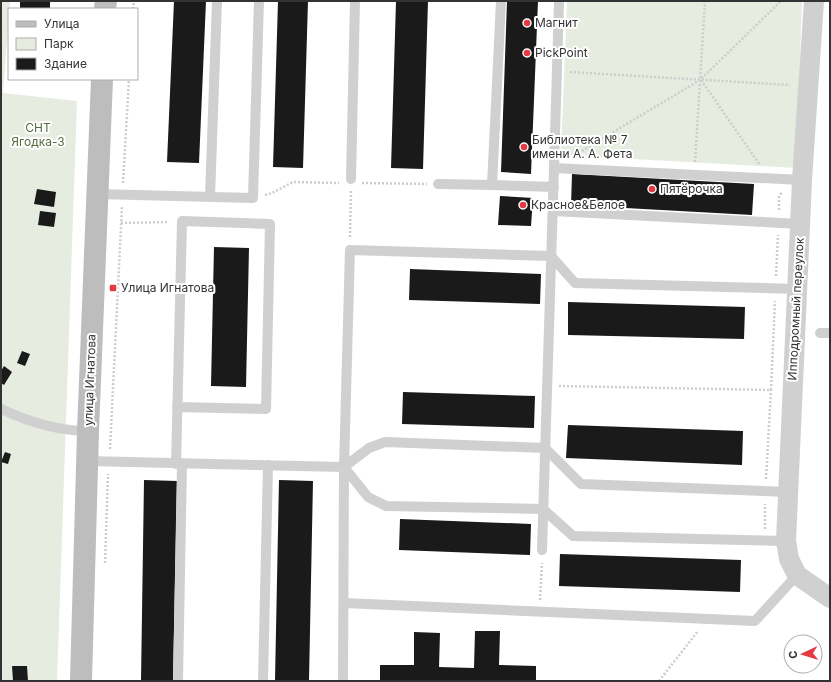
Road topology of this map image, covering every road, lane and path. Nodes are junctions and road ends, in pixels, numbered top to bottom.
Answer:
1 (217, 1) edge
2 (259, 1) edge
3 (355, 1) edge
4 (501, 1) edge
5 (559, 1) edge
6 (705, 1) edge
7 (781, 1) edge
8 (814, 1) edge
9 (557, 71) junction
10 (102, 80) edge
11 (129, 80) edge
12 (700, 80) junction
13 (792, 85) dead end
14 (554, 168) junction
15 (694, 175) junction
16 (770, 179) junction
17 (351, 180) joint
18 (795, 180) junction
19 (438, 184) dead end
20 (492, 185) junction
21 (554, 187) junction
22 (97, 194) junction
23 (122, 194) junction
24 (210, 197) junction
25 (553, 211) junction
26 (182, 221) junction
27 (121, 223) junction
28 (778, 223) junction
29 (800, 224) junction
30 (350, 250) junction
31 (552, 256) junction
32 (775, 289) junction
33 (797, 289) junction
34 (547, 386) junction
35 (177, 407) junction
36 (1, 409) edge
37 (88, 431) junction
38 (545, 448) junction
39 (87, 462) junction
40 (109, 462) junction
41 (179, 464) junction
42 (268, 465) junction
43 (344, 467) junction
44 (788, 492) junction
45 (543, 509) junction
46 (786, 541) junction
47 (542, 550) joint
48 (105, 570) dead end
49 (797, 575) junction
50 (830, 598) edge
51 (344, 603) junction
52 (540, 611) junction
53 (707, 619) junction
54 (80, 681) edge
55 (178, 681) edge
56 (263, 681) edge
57 (343, 681) edge
58 (659, 681) edge

1 - 24 lane
2 - 24 lane
3 - 17 lane
4 - 20 lane
5 - 9 lane
6 - 12 path
7 - 12 path
8 - 18 street, Ипподромный переулок
9 - 12 path
9 - 14 lane
10 - 22 main road, улица Игнатова
11 - 23 path
12 - 13 path
12 - 14 path
12 - 15 path
12 - 16 path
14 - 15 lane
14 - 21 lane
15 - 16 lane
16 - 18 lane
17 - 30 path
18 - 28 path
18 - 29 street, Ипподромный переулок
19 - 20 lane
20 - 21 lane
21 - 25 lane
22 - 23 lane
22 - 37 main road, улица Игнатова
23 - 24 lane
23 - 27 path
25 - 28 lane
25 - 31 lane
26 - 27 path
26 - 35 lane
26 - 35 lane
27 - 40 path
28 - 29 lane
28 - 32 path
29 - 33 street, Ипподромный переулок
30 - 31 lane
30 - 43 lane
31 - 32 lane
31 - 34 lane
32 - 33 lane
32 - 34 path
33 - 44 street, Ипподромный переулок
34 - 38 lane
35 - 41 lane
36 - 37 lane
37 - 39 main road, улица Игнатова
38 - 43 lane
38 - 44 lane
38 - 45 lane
39 - 40 lane
39 - 54 main road, улица Игнатова
40 - 41 lane
40 - 48 path
41 - 42 lane
41 - 55 lane
42 - 43 lane
42 - 56 lane
43 - 45 lane
43 - 51 lane
44 - 46 street, Ипподромный переулок
45 - 46 lane
45 - 47 lane
46 - 49 street, Ипподромный переулок
47 - 52 path
49 - 50 street
49 - 53 lane
51 - 52 lane
51 - 57 lane
52 - 53 lane
53 - 58 path

